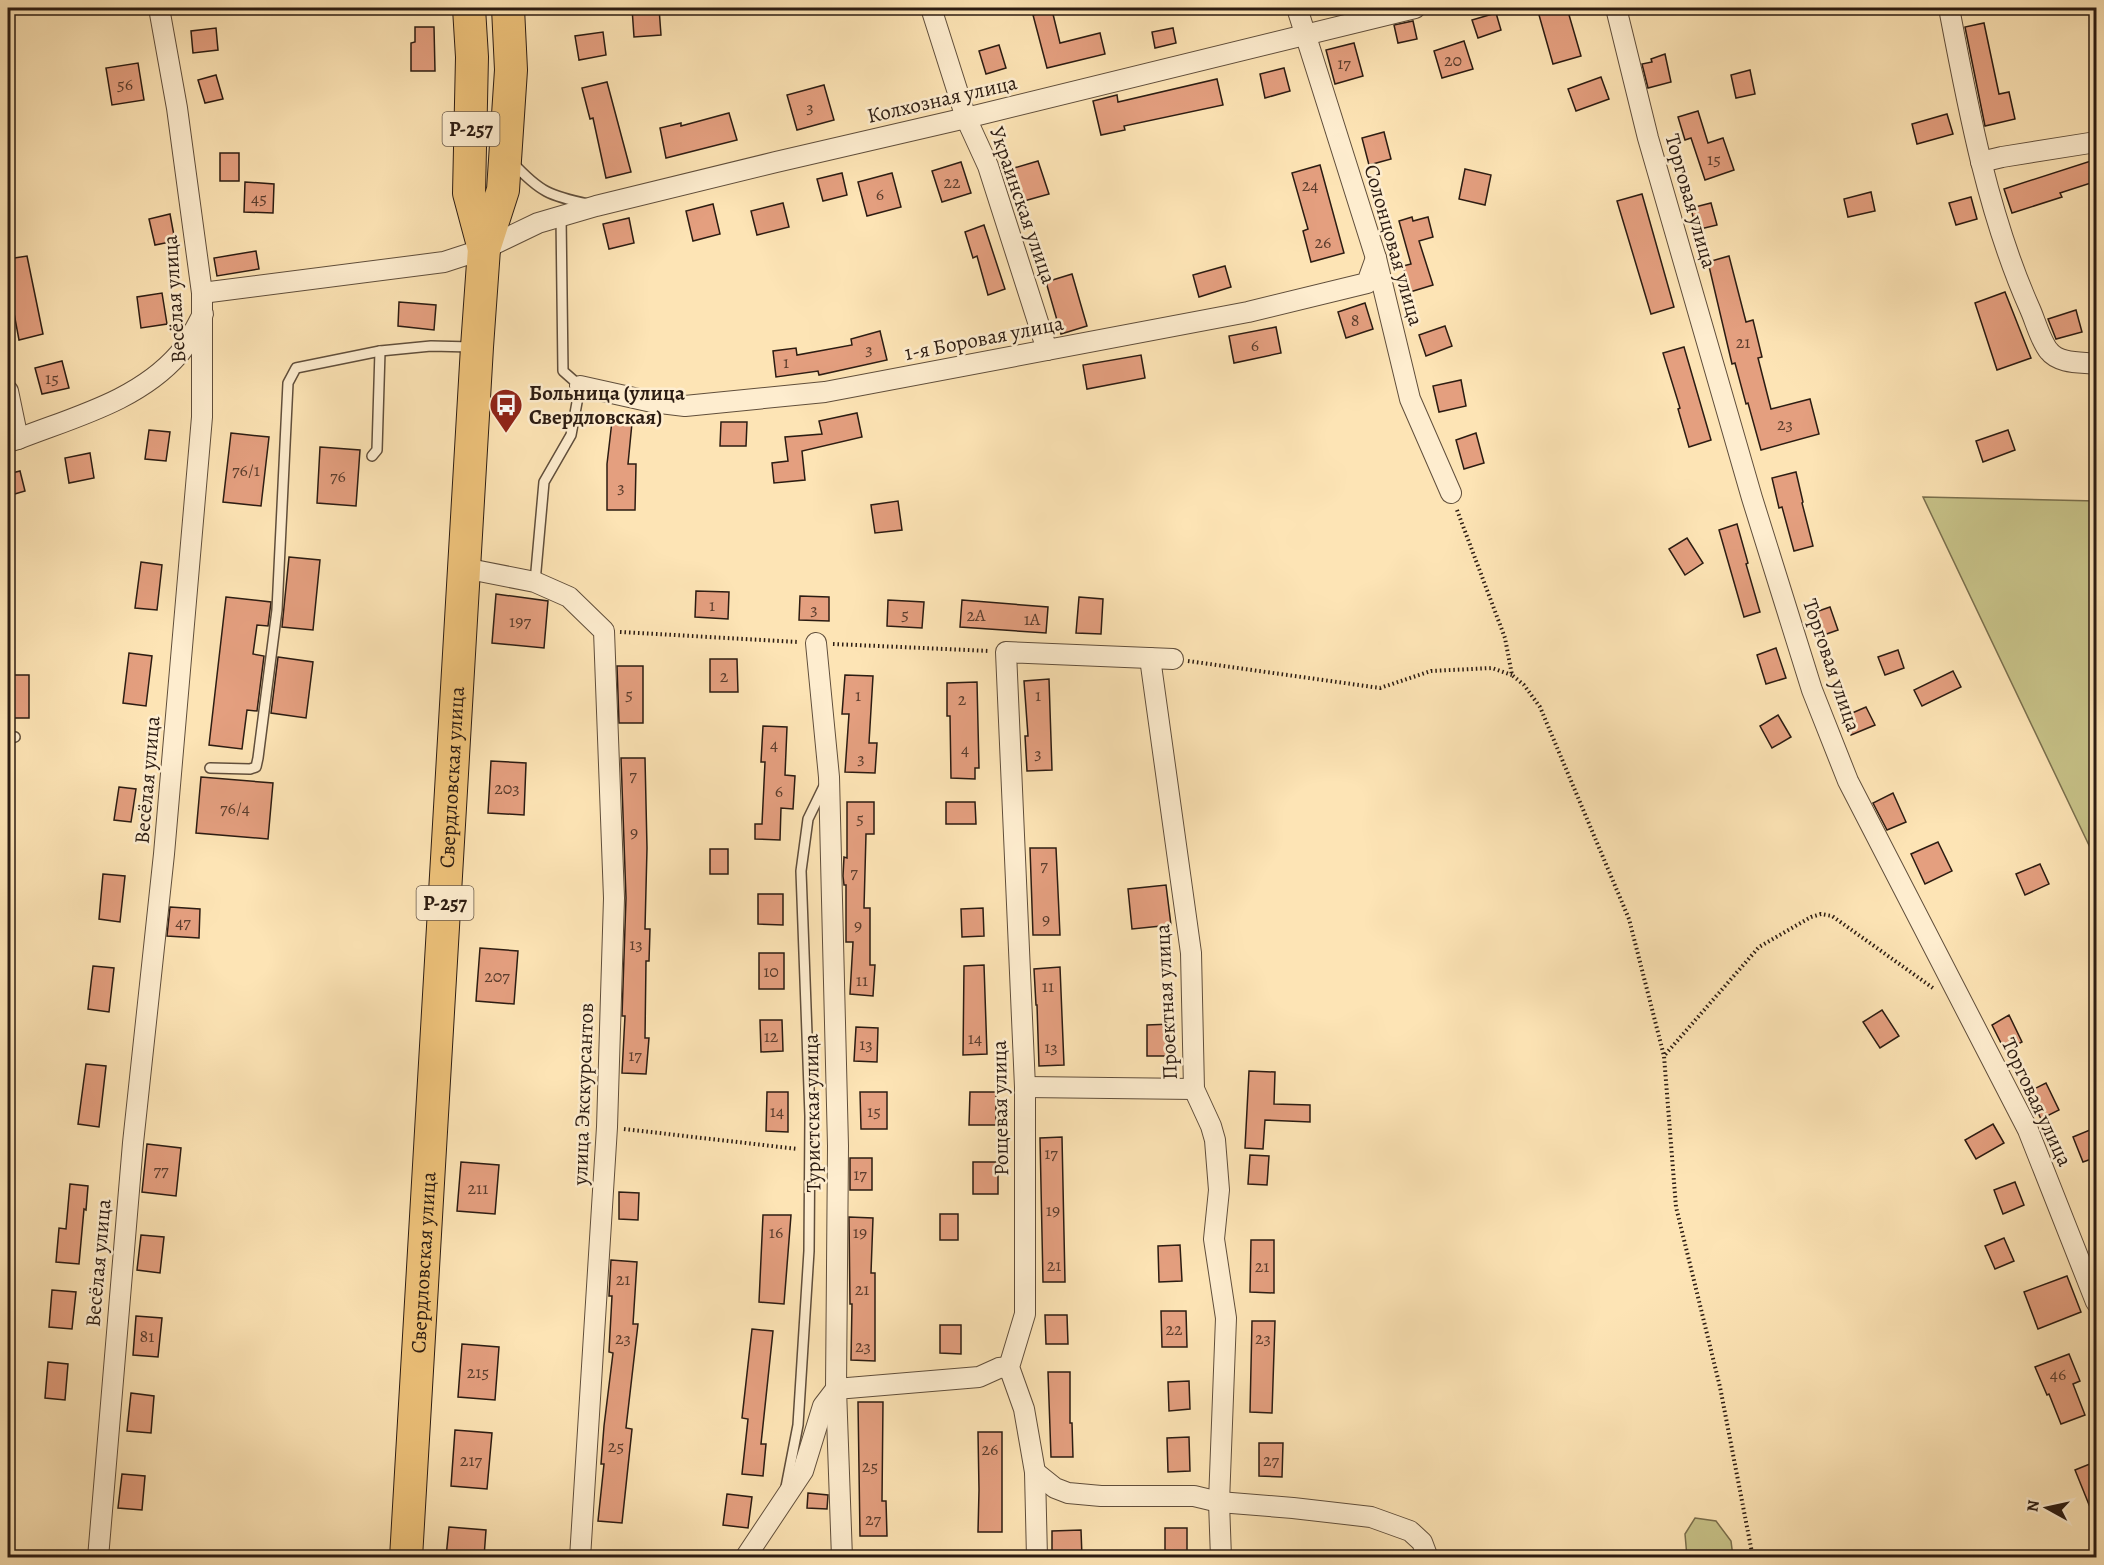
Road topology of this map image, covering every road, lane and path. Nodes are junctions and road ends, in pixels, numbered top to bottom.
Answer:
1 (159, 8) edge
2 (469, 8) edge
3 (508, 8) edge
4 (931, 8) edge
5 (1297, 8) edge
6 (1415, 8) edge
7 (1616, 8) edge
8 (1949, 8) edge
9 (1305, 34) junction
10 (966, 118) junction
11 (2097, 142) edge
12 (505, 155) junction
13 (1981, 162) junction
14 (596, 206) junction
15 (561, 216) junction
16 (484, 249) junction
17 (1376, 258) junction
18 (202, 293) junction
19 (203, 314) junction
20 (477, 347) junction
21 (1047, 350) junction
22 (380, 351) junction
23 (2097, 364) edge
24 (580, 386) junction
25 (8, 391) edge
26 (13, 441) edge
27 (372, 456) dead end
28 (1451, 493) joint
29 (464, 567) junction
30 (535, 582) junction
31 (816, 643) dead end
32 (1150, 658) junction
33 (1173, 659) joint
34 (1512, 675) junction
35 (210, 768) dead end
36 (829, 777) junction
37 (1938, 992) dead end
38 (1664, 1056) junction
39 (1026, 1087) junction
40 (1194, 1089) junction
41 (607, 1127) junction
42 (809, 1148) junction
43 (2097, 1302) edge
44 (1009, 1367) junction
45 (836, 1389) junction
46 (1035, 1472) junction
47 (783, 1501) junction
48 (1219, 1502) junction
49 (98, 1557) edge
50 (406, 1557) edge
51 (580, 1557) edge
52 (745, 1557) edge
53 (842, 1557) edge
54 (1037, 1557) edge
55 (1221, 1557) edge
56 (1428, 1557) edge
57 (1753, 1557) edge

1 - 18 street, Весёлая улица
2 - 16 highway, Свердловская улица / Р-257
3 - 12 highway, Свердловская улица
4 - 10 street, Украинская улица
5 - 9 street, Солонцовая улица
6 - 9 street, Колхозная улица
7 - 43 street, Торговая улица
8 - 13 street
9 - 10 street, Колхозная улица
9 - 17 street, Солонцовая улица
10 - 14 street, Колхозная улица
10 - 21 street, Украинская улица
11 - 13 street
12 - 14 lane
12 - 16 highway, Свердловская улица
13 - 23 street
14 - 15 street, Колхозная улица
15 - 16 street, Колхозная улица
15 - 24 lane
16 - 18 street, Колхозная улица
16 - 20 highway, Свердловская улица / Р-257
17 - 21 street, 1-я Боровая улица
17 - 28 street, Солонцовая улица
18 - 19 street, Весёлая улица
19 - 26 street
19 - 49 street, Весёлая улица
20 - 22 lane
20 - 29 highway, Свердловская улица / Р-257
21 - 24 street, 1-я Боровая улица
22 - 27 lane
22 - 35 lane
24 - 30 lane
25 - 26 street
28 - 34 path
29 - 30 street
29 - 50 highway, Свердловская улица / Р-257
30 - 41 street, улица Экскурсантов
31 - 36 street, Туристская улица
32 - 33 street
32 - 39 street, Рощевая улица
32 - 40 street, Проектная улица
33 - 34 path
34 - 38 path
36 - 42 lane
36 - 45 street, Туристская улица
37 - 38 path
38 - 57 path
39 - 40 street
39 - 44 street, Рощевая улица
40 - 48 street, Проектная улица
41 - 42 path
41 - 51 street, улица Экскурсантов
42 - 47 lane
44 - 45 street
44 - 46 street
45 - 47 street
45 - 53 street, Туристская улица
46 - 48 street
46 - 54 street
47 - 52 street
48 - 55 street, Проектная улица
48 - 56 street

